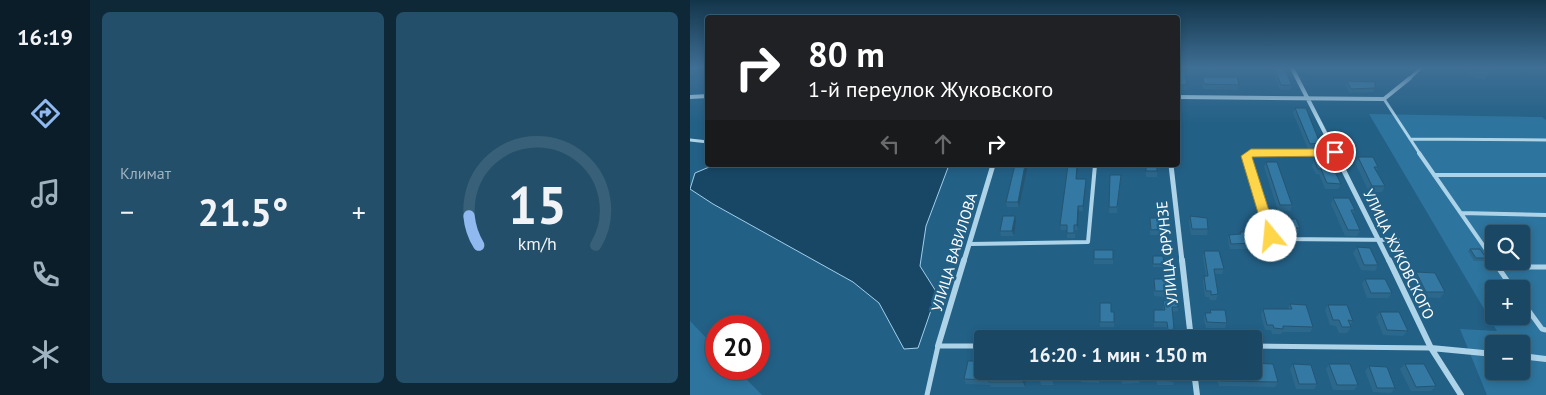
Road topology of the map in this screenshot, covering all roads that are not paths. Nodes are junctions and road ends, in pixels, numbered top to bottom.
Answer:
1 (1302, 86) edge
2 (1400, 86) edge
3 (705, 95) edge
4 (1180, 97) edge
5 (690, 98) edge
6 (1308, 99) junction
7 (1384, 99) junction
8 (1410, 139) junction
9 (690, 140) edge
10 (1546, 140) edge
11 (705, 142) edge
12 (1335, 152) junction
13 (1251, 153) joint
14 (993, 167) edge
15 (1095, 167) edge
16 (1171, 167) edge
17 (1434, 175) junction
18 (1546, 175) edge
19 (1461, 214) junction
20 (1546, 215) edge
21 (1379, 240) junction
22 (1398, 240) dead end
23 (970, 244) junction
24 (1485, 248) edge
25 (1530, 267) edge
26 (1546, 267) edge
27 (1530, 313) edge
28 (1190, 330) edge
29 (1546, 330) edge
30 (938, 346) junction
31 (974, 346) edge
32 (1262, 346) edge
33 (1431, 348) junction
34 (1485, 353) edge
35 (1530, 357) edge
36 (1546, 359) edge
37 (1195, 380) edge
38 (926, 395) edge
39 (1197, 395) edge
40 (1461, 395) edge

1 - 6 street, УЛИЦА ЖУКОВСКОГО
2 - 7 street
3 - 5 street
4 - 6 street
6 - 7 street
6 - 12 street, УЛИЦА ЖУКОВСКОГО
7 - 8 lane
8 - 10 lane
8 - 17 lane
9 - 11 lane
12 - 13 lane
12 - 21 street, УЛИЦА ЖУКОВСКОГО
13 - 21 lane
14 - 23 street, УЛИЦА ВАВИЛОВА
15 - 23 lane
16 - 28 street, УЛИЦА ФРУНЗЕ
17 - 18 lane
17 - 19 lane
19 - 20 lane
19 - 24 lane
21 - 22 lane
21 - 33 street, УЛИЦА ЖУКОВСКОГО
23 - 30 street, УЛИЦА ВАВИЛОВА
25 - 26 lane
27 - 29 lane
30 - 31 lane
30 - 38 lane
32 - 33 lane
33 - 34 street
33 - 40 street, УЛИЦА ЖУКОВСКОГО
35 - 36 street
37 - 39 street

